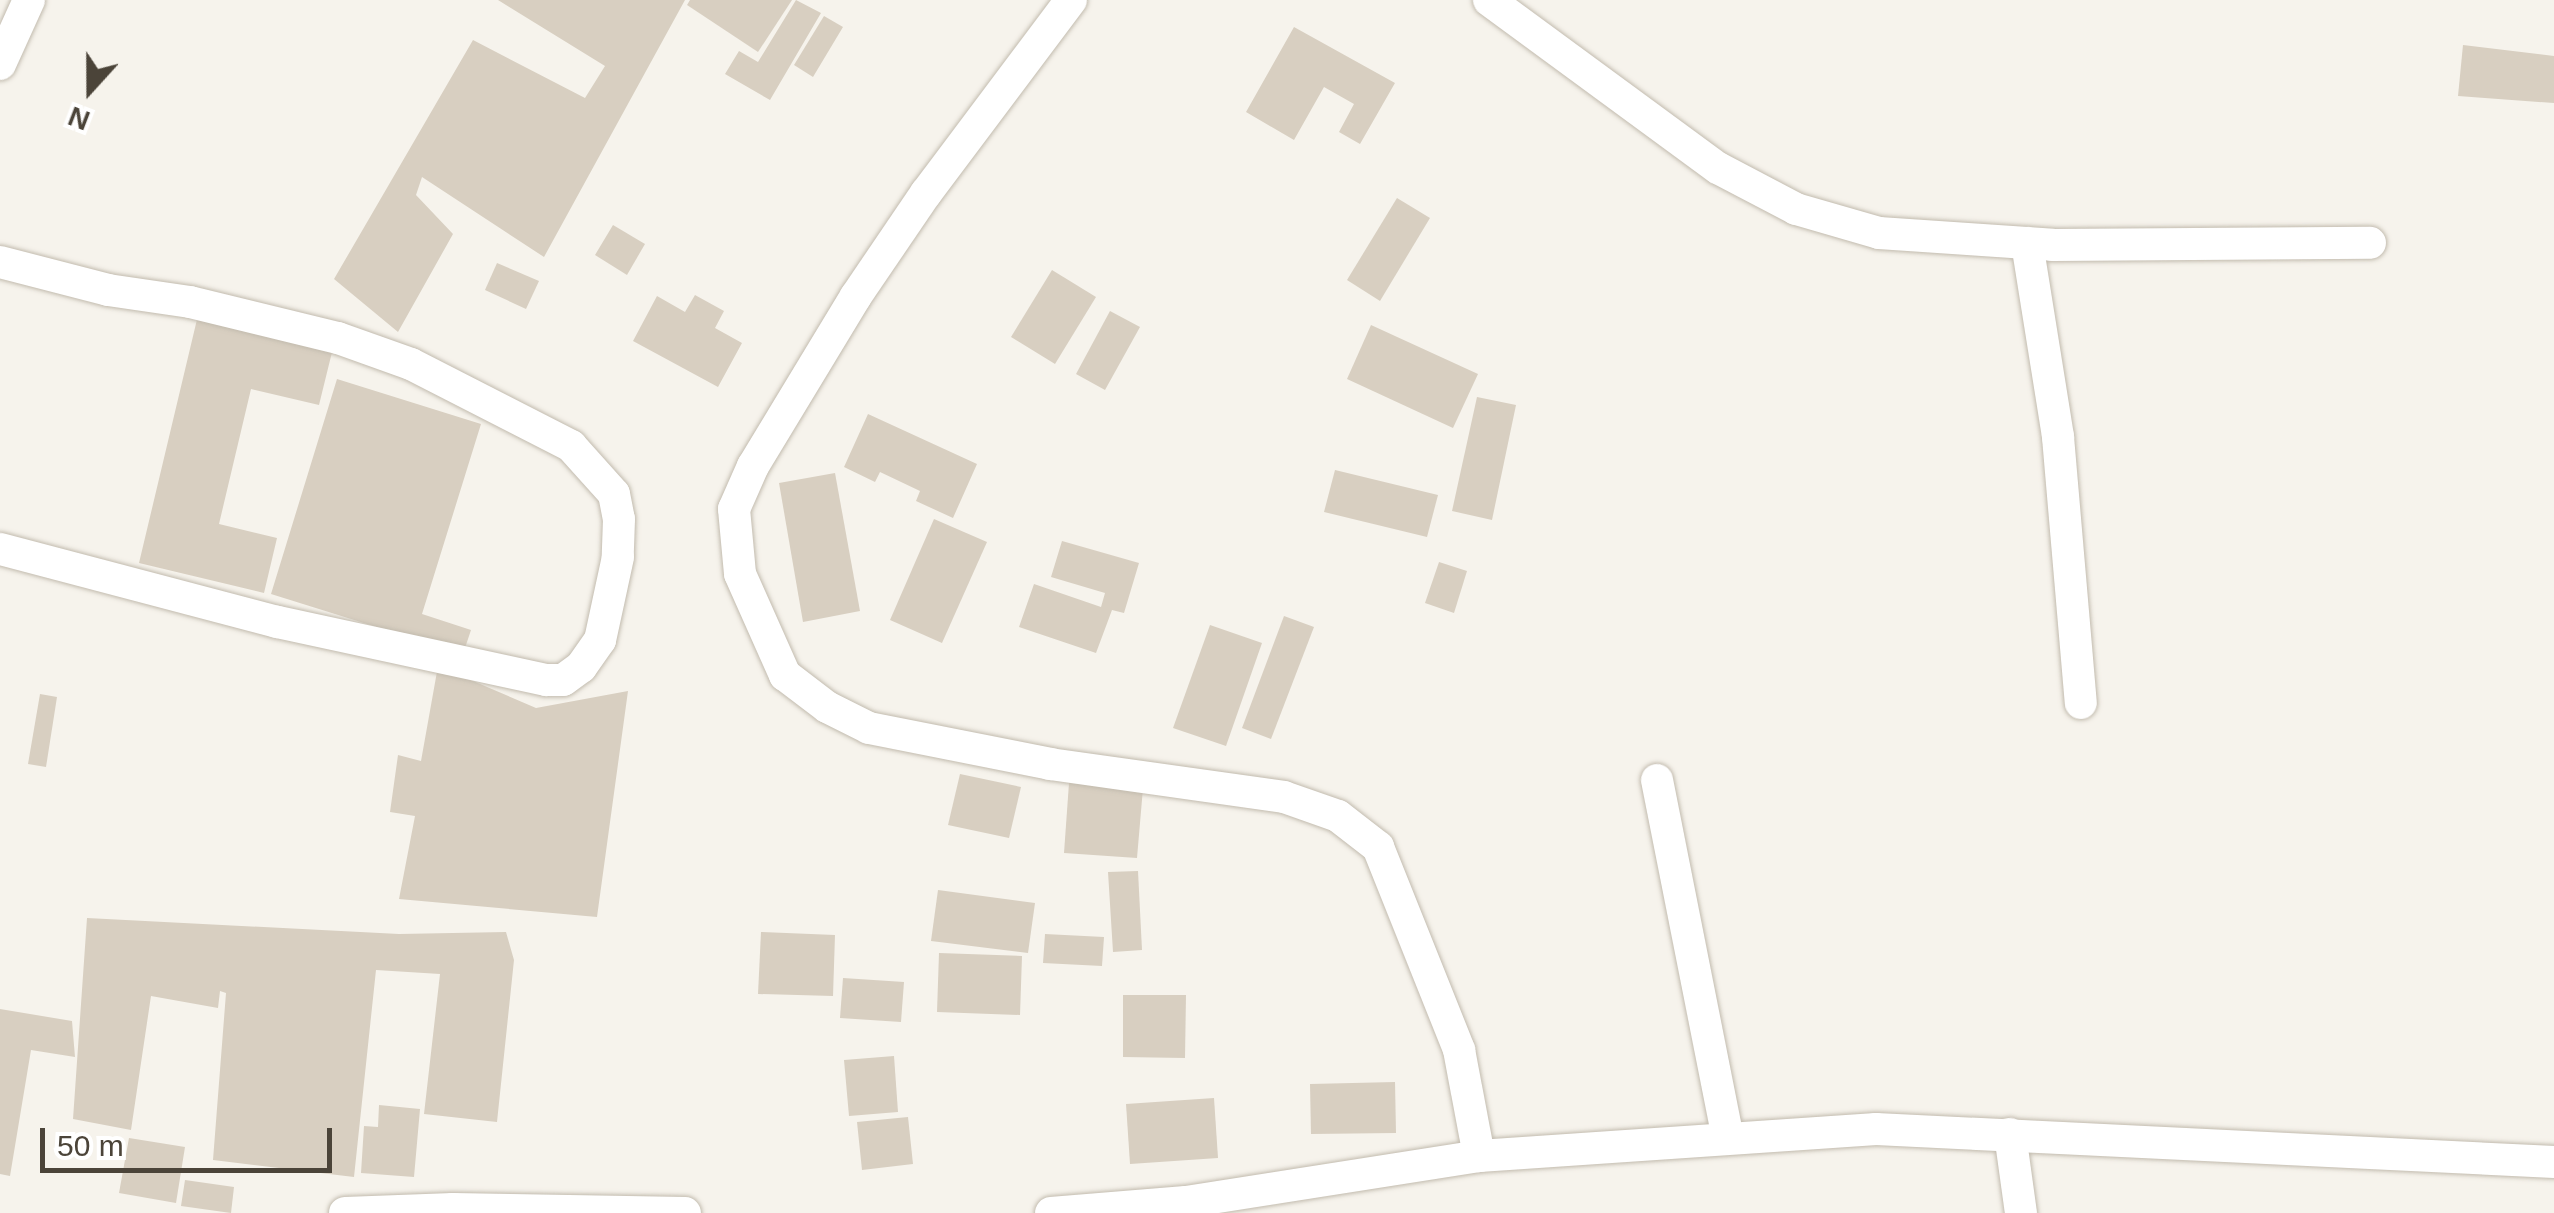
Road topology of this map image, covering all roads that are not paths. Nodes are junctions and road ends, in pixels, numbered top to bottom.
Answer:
1 (29, 0) edge
2 (1071, 0) edge
3 (1490, 0) edge
4 (0, 64) edge
5 (2026, 243) junction
6 (2370, 243) dead end
7 (0, 262) edge
8 (0, 550) edge
9 (2081, 703) dead end
10 (1657, 780) dead end
11 (2010, 1134) junction
12 (1728, 1138) junction
13 (1480, 1156) junction
14 (2554, 1162) edge
15 (345, 1213) edge
16 (685, 1213) edge
17 (1051, 1213) edge
18 (2021, 1213) edge

1 - 4 street
2 - 13 street
3 - 5 street
5 - 6 street
5 - 9 street
7 - 8 street
10 - 12 street
11 - 12 street
11 - 14 street
11 - 18 street
12 - 13 street
13 - 17 street
15 - 16 street

